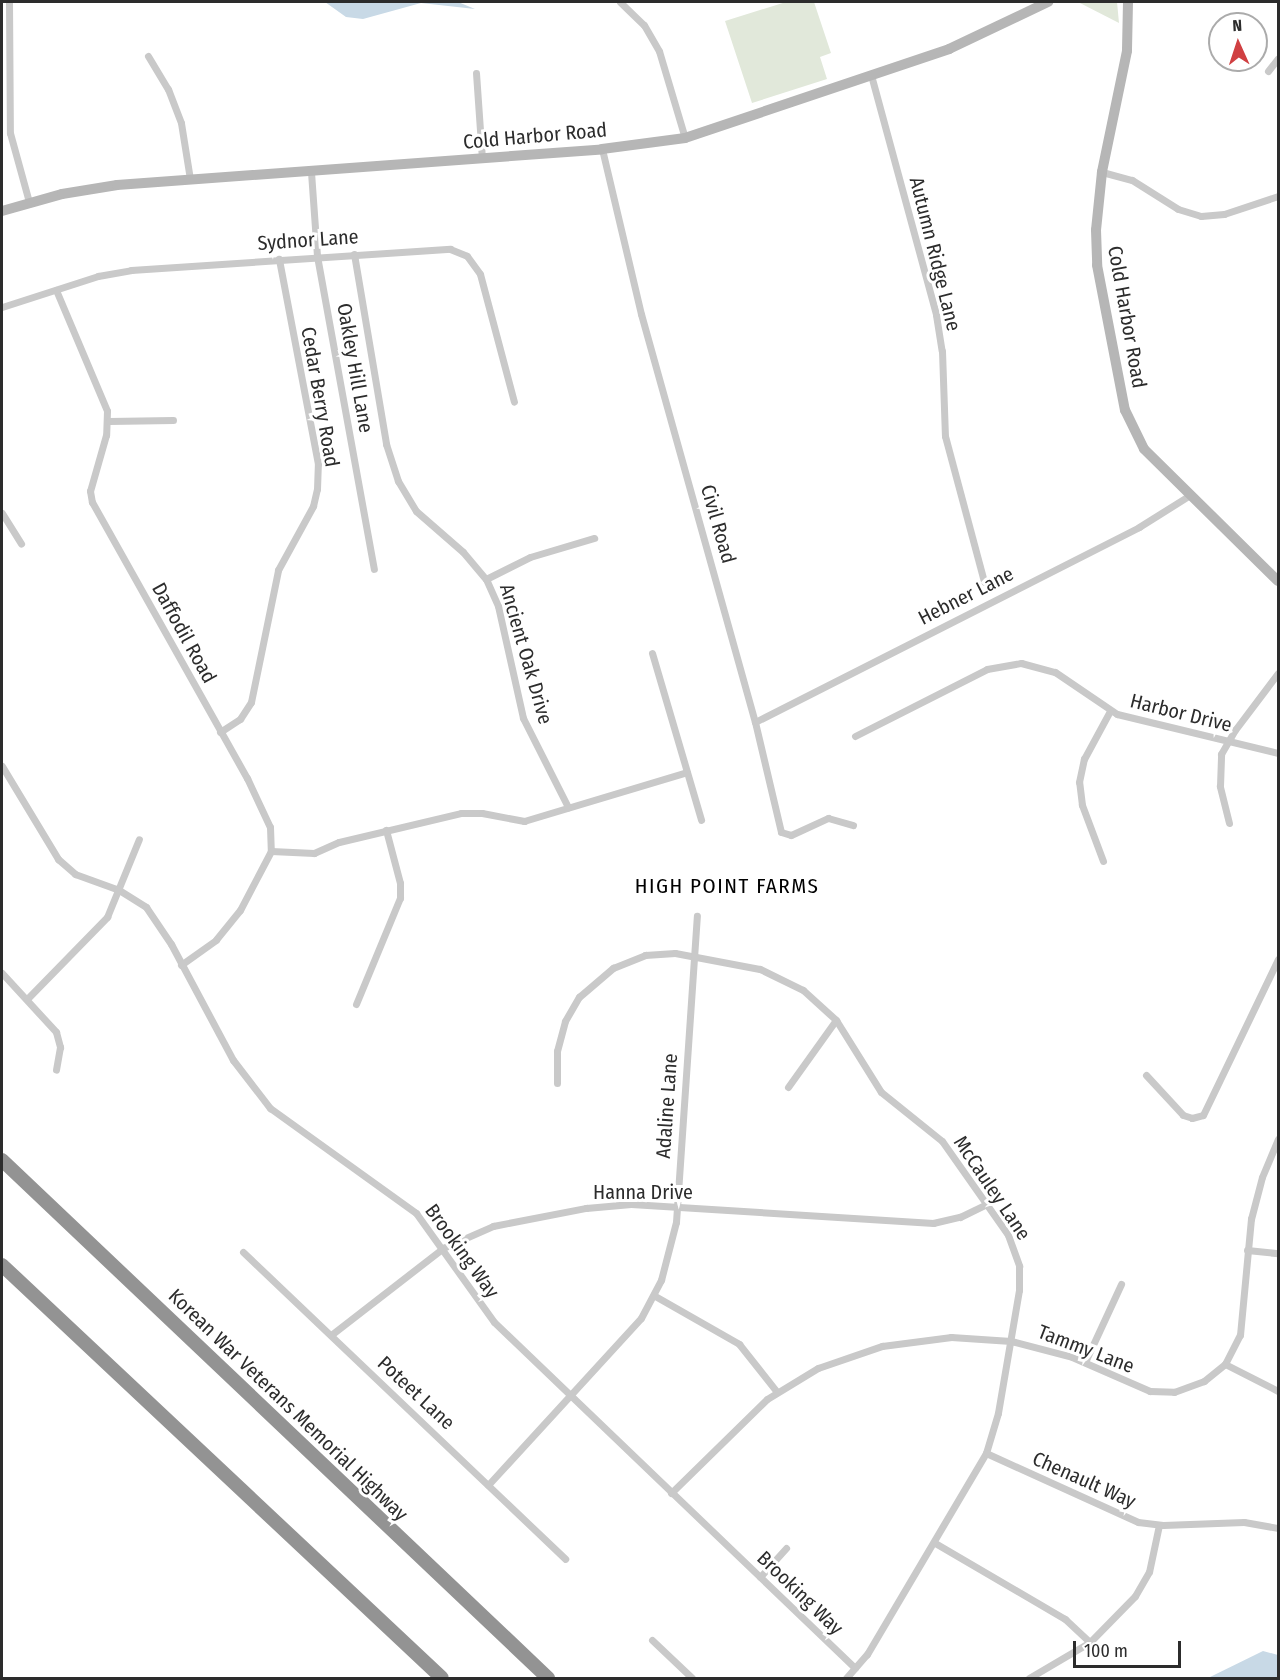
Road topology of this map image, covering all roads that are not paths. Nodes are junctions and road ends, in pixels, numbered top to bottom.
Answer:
1 (9, 2) edge
2 (620, 2) edge
3 (1048, 2) edge
4 (1122, 2) edge
5 (1129, 6) edge
6 (148, 56) dead end
7 (1278, 58) edge
8 (5, 63) edge
9 (1268, 71) dead end
10 (477, 73) dead end
11 (871, 75) junction
12 (684, 138) junction
13 (602, 149) junction
14 (482, 159) junction
15 (310, 172) junction
16 (1102, 172) junction
17 (190, 179) junction
18 (1278, 196) edge
19 (29, 202) junction
20 (2, 210) edge
21 (354, 254) junction
22 (317, 256) junction
23 (279, 259) junction
24 (56, 290) junction
25 (2, 308) edge
26 (514, 402) dead end
27 (173, 420) dead end
28 (109, 421) junction
29 (1190, 495) junction
30 (2, 513) edge
31 (594, 538) dead end
32 (21, 544) dead end
33 (374, 569) dead end
34 (486, 579) junction
35 (1278, 581) edge
36 (984, 582) dead end
37 (652, 653) dead end
38 (1278, 674) edge
39 (1110, 711) junction
40 (755, 722) junction
41 (220, 732) junction
42 (855, 736) dead end
43 (1227, 741) junction
44 (1278, 753) edge
45 (2, 766) edge
46 (687, 772) junction
47 (568, 807) junction
48 (701, 820) dead end
49 (1229, 823) dead end
50 (853, 825) dead end
51 (387, 830) junction
52 (139, 839) dead end
53 (271, 851) junction
54 (1104, 861) dead end
55 (119, 890) junction
56 (697, 916) dead end
57 (694, 955) junction
58 (1278, 959) edge
59 (181, 965) junction
60 (2, 973) edge
61 (27, 999) junction
62 (356, 1004) dead end
63 (836, 1020) junction
64 (56, 1070) dead end
65 (1146, 1075) dead end
66 (556, 1083) dead end
67 (788, 1087) dead end
68 (1278, 1139) edge
69 (2, 1160) edge
70 (987, 1203) junction
71 (677, 1207) junction
72 (443, 1248) junction
73 (1247, 1250) junction
74 (243, 1252) dead end
75 (1278, 1253) edge
76 (2, 1265) edge
77 (1121, 1284) dead end
78 (655, 1296) junction
79 (331, 1335) junction
80 (1011, 1341) junction
81 (1085, 1362) junction
82 (1225, 1364) junction
83 (1278, 1390) edge
84 (777, 1392) junction
85 (570, 1396) junction
86 (986, 1453) junction
87 (488, 1485) junction
88 (671, 1493) junction
89 (1160, 1525) junction
90 (1278, 1528) edge
91 (935, 1543) junction
92 (786, 1548) dead end
93 (566, 1558) dead end
94 (760, 1577) junction
95 (652, 1640) dead end
96 (1090, 1642) junction
97 (855, 1668) junction
98 (442, 1678) edge
99 (548, 1678) edge
100 (692, 1678) edge
101 (846, 1678) edge
102 (1029, 1678) edge

1 - 8 street
2 - 12 street
3 - 11 main road, Cold Harbor Road
4 - 5 main road
5 - 16 main road, Cold Harbor Road
6 - 17 street
7 - 9 street
8 - 19 street
10 - 14 street
11 - 12 main road, Cold Harbor Road
11 - 36 street, Autumn Ridge Lane
12 - 13 main road, Cold Harbor Road
13 - 14 main road, Cold Harbor Road
13 - 40 street, Civil Road
14 - 15 main road, Cold Harbor Road
15 - 17 main road, Cold Harbor Road
15 - 22 street, Oakley Hill Lane
16 - 18 street
16 - 29 main road, Cold Harbor Road
17 - 19 main road, Cold Harbor Road
19 - 20 main road, Cold Harbor Road
21 - 22 street, Sydnor Lane
21 - 26 street, Sydnor Lane
21 - 34 street, Ancient Oak Drive
22 - 23 street, Sydnor Lane
22 - 33 street, Oakley Hill Lane
23 - 24 street, Sydnor Lane
23 - 41 street, Cedar Berry Road
24 - 25 street, Sydnor Lane
24 - 28 street
27 - 28 street
28 - 41 street, Daffodil Road
29 - 35 main road, Cold Harbor Road
29 - 40 street, Hebner Lane
30 - 32 street
31 - 34 street
34 - 47 street, Ancient Oak Drive
37 - 46 street
38 - 43 street
39 - 42 street, Harbor Drive
39 - 43 street, Harbor Drive
39 - 54 street
40 - 50 street, Civil Road
41 - 53 street, Daffodil Road
43 - 44 street, Harbor Drive
43 - 49 street
45 - 55 street, Brooking Way
46 - 47 street
46 - 48 street
47 - 51 street
51 - 53 street
51 - 62 street
52 - 55 street
53 - 59 street
55 - 59 street, Brooking Way
55 - 61 street
56 - 57 street, Adaline Lane
57 - 63 street, McCauley Lane
57 - 66 street, McCauley Lane
57 - 71 street, Adaline Lane
58 - 65 street
59 - 72 street, Brooking Way
60 - 61 street
61 - 64 street
63 - 67 street
63 - 70 street, McCauley Lane
68 - 73 street, Tammy Lane
69 - 99 highway, Korean War Veterans Memorial Highway
70 - 71 street, Hanna Drive
70 - 80 street, McCauley Lane
71 - 72 street, Hanna Drive
71 - 78 street, Adaline Lane
72 - 79 street, Hanna Drive
72 - 85 street, Brooking Way
73 - 75 street
73 - 82 street, Tammy Lane
74 - 79 street, Poteet Lane
76 - 98 highway
77 - 81 street
78 - 84 street
78 - 85 street, Adaline Lane
79 - 87 street, Poteet Lane
80 - 81 street, Tammy Lane
80 - 84 street, Tammy Lane
80 - 86 street, McCauley Lane
81 - 82 street, Tammy Lane
82 - 83 street
84 - 88 street, Tammy Lane
85 - 87 street, Adaline Lane
85 - 88 street, Brooking Way
86 - 89 street, Chenault Way
86 - 91 street, McCauley Lane
87 - 93 street, Poteet Lane
88 - 94 street, Brooking Way
89 - 90 street, Chenault Way
89 - 96 street
91 - 96 street
91 - 97 street, McCauley Lane
92 - 94 street
94 - 97 street, Brooking Way
95 - 100 street
96 - 102 street
97 - 101 street, McCauley Lane

